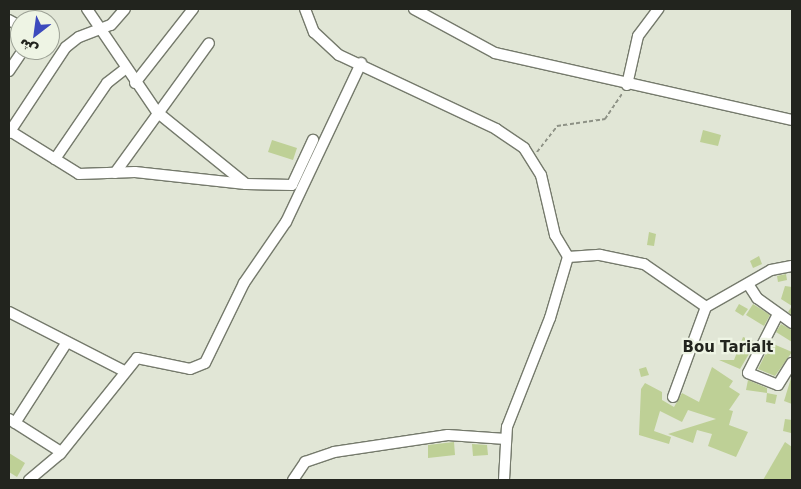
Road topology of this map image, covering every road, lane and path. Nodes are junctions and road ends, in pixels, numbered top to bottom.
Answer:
1 (87, 9) edge
2 (125, 9) edge
3 (193, 9) edge
4 (306, 9) edge
5 (414, 9) edge
6 (658, 9) edge
7 (100, 30) junction
8 (209, 44) dead end
9 (16, 60) edge
10 (362, 63) junction
11 (125, 69) junction
12 (9, 71) edge
13 (135, 83) junction
14 (626, 85) junction
15 (160, 115) junction
16 (792, 120) edge
17 (10, 132) edge
18 (313, 140) dead end
19 (531, 157) junction
20 (55, 159) junction
21 (115, 173) junction
22 (246, 184) junction
23 (568, 257) junction
24 (792, 266) edge
25 (748, 284) junction
26 (706, 306) junction
27 (9, 312) edge
28 (778, 314) junction
29 (792, 323) edge
30 (66, 342) junction
31 (792, 363) edge
32 (126, 372) junction
33 (673, 397) dead end
34 (12, 421) edge
35 (506, 439) junction
36 (61, 452) junction
37 (29, 480) edge
38 (293, 480) edge
39 (504, 480) edge

1 - 7 street
2 - 7 street
3 - 13 street
4 - 10 street
5 - 14 street
6 - 14 street
7 - 11 street
7 - 17 street
8 - 15 street
9 - 12 street
10 - 19 street
10 - 32 street
11 - 13 street
11 - 20 street
13 - 15 street
14 - 16 street
14 - 19 path
15 - 21 street
15 - 22 street
17 - 20 street
18 - 22 street
19 - 23 street
20 - 21 street
21 - 22 street
23 - 26 street
23 - 35 street
24 - 25 street
25 - 26 street
25 - 28 street
26 - 33 street
27 - 30 street
28 - 29 street
28 - 31 street
30 - 32 street
30 - 34 street
32 - 36 street
34 - 36 street
35 - 38 street
35 - 39 street
36 - 37 street

